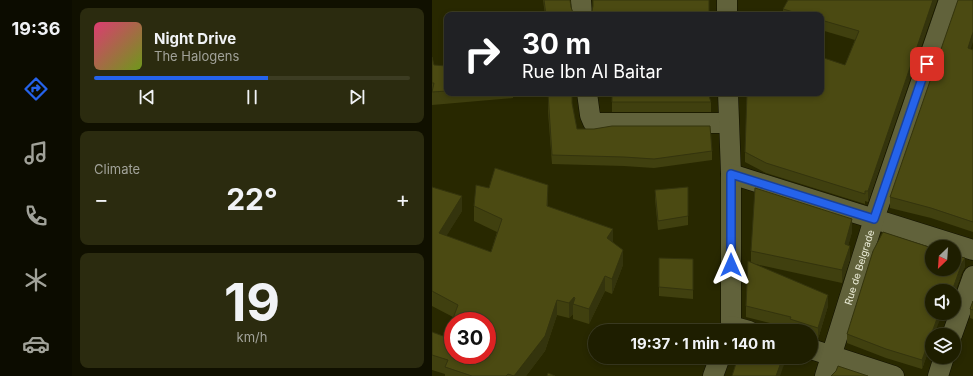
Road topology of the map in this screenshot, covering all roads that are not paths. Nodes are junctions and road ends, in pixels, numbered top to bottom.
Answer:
1 (581, 0) edge
2 (727, 0) edge
3 (949, 0) edge
4 (582, 12) edge
5 (727, 12) edge
6 (587, 96) edge
7 (728, 96) edge
8 (728, 123) junction
9 (731, 174) junction
10 (874, 219) junction
11 (973, 250) edge
12 (973, 276) edge
13 (737, 324) edge
14 (954, 328) edge
15 (818, 351) edge
16 (832, 356) junction
17 (717, 364) edge
18 (942, 364) edge
19 (713, 376) edge
20 (826, 376) edge
21 (894, 376) edge
22 (938, 376) edge

1 - 4 street
2 - 5 street
3 - 10 street, Rue de Belgrade
6 - 8 street
7 - 8 street
8 - 9 street
9 - 10 street
9 - 13 street
10 - 11 street
10 - 16 street, Rue de Belgrade
12 - 14 street
15 - 16 street
16 - 20 street, Rue de Belgrade
16 - 21 street
17 - 19 street
18 - 22 street

